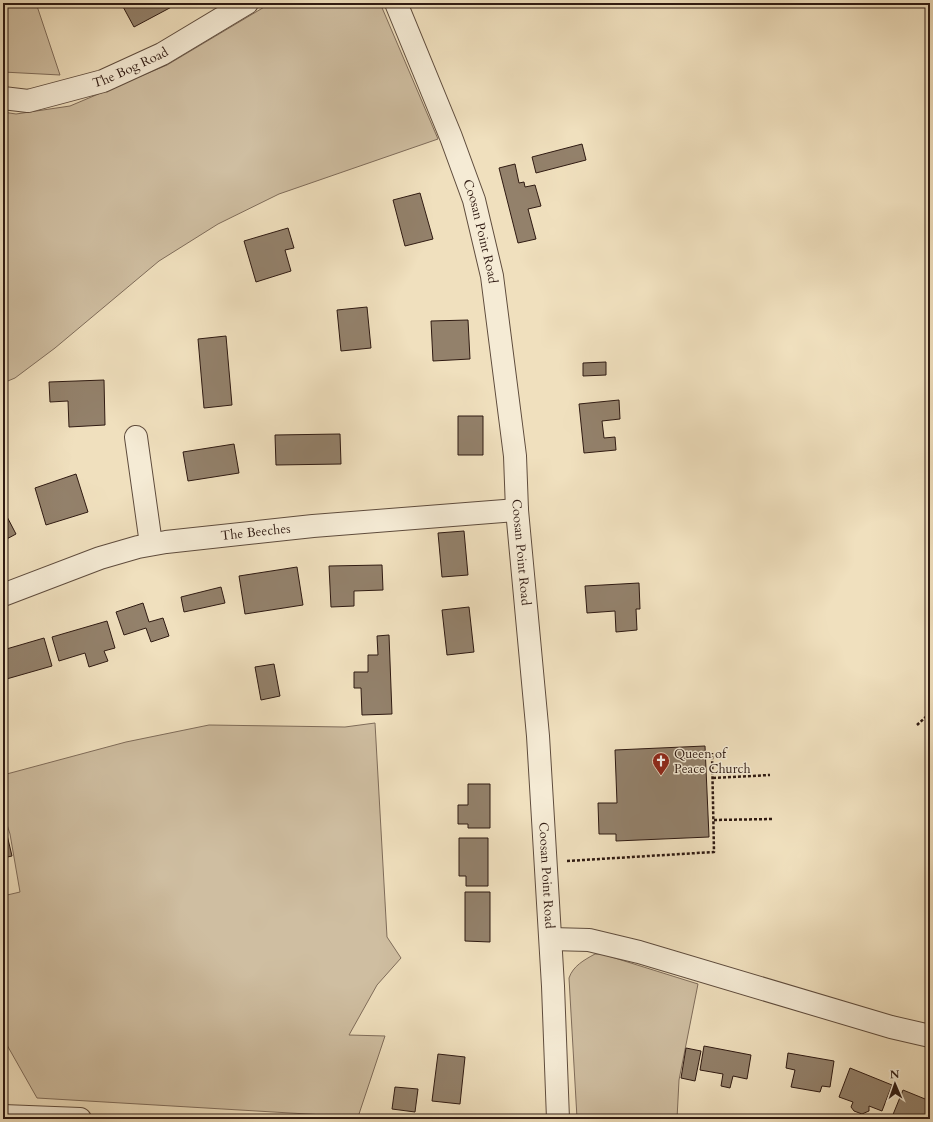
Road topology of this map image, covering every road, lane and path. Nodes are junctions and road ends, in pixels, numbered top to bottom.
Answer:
1 (247, 3) edge
2 (396, 3) edge
3 (3, 98) edge
4 (136, 437) dead end
5 (517, 510) junction
6 (151, 544) junction
7 (3, 595) edge
8 (930, 713) edge
9 (917, 725) dead end
10 (712, 753) dead end
11 (770, 775) dead end
12 (712, 778) junction
13 (772, 819) dead end
14 (714, 820) junction
15 (546, 863) junction
16 (551, 939) junction
17 (930, 1036) edge
18 (3, 1116) edge
19 (80, 1119) edge
20 (558, 1119) edge

1 - 3 street, The Bog Road
2 - 5 street, Coosan Point Road
4 - 6 street
5 - 6 street, The Beeches
5 - 15 street, Coosan Point Road
6 - 7 street, The Beeches
8 - 9 path
10 - 12 path
11 - 12 path
12 - 14 path
13 - 14 path
14 - 15 path
15 - 16 street, Coosan Point Road
16 - 17 street
16 - 20 street, Coosan Point Road
18 - 19 street

